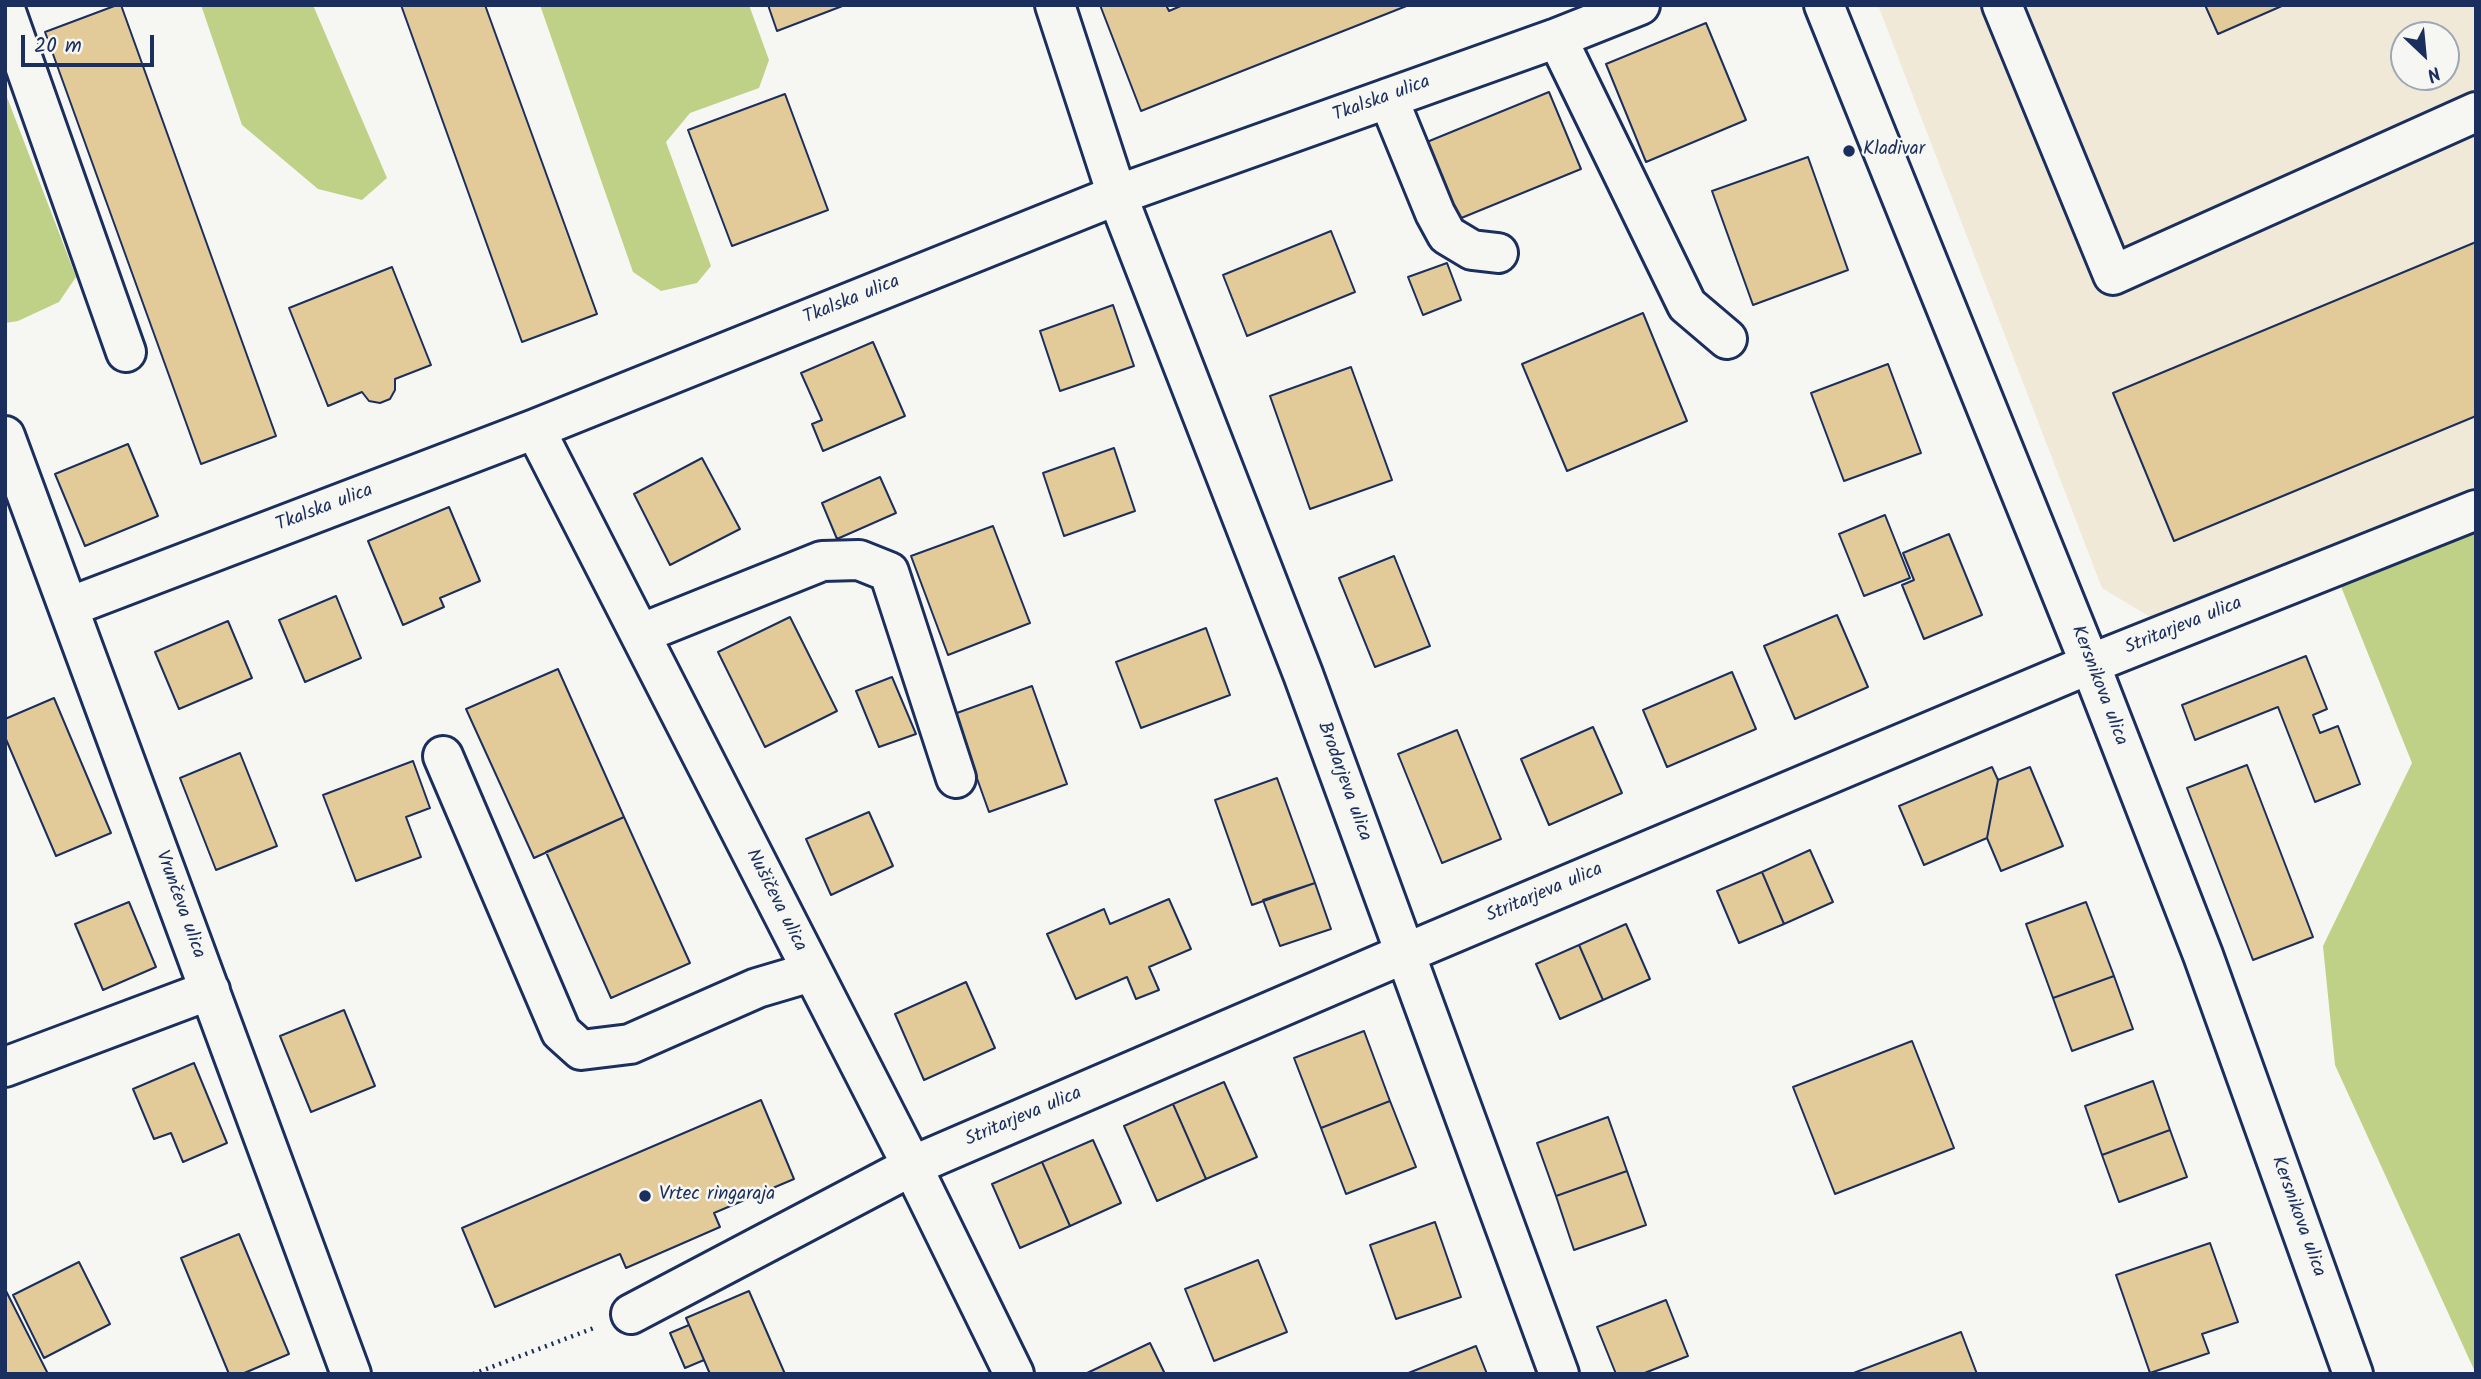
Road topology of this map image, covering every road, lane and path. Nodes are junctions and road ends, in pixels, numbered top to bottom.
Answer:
1 (1055, 5) edge
2 (1640, 5) edge
3 (1825, 5) edge
4 (2002, 5) edge
5 (5, 9) edge
6 (1557, 38) junction
7 (1388, 98) junction
8 (2476, 111) edge
9 (1117, 195) junction
10 (1498, 253) dead end
11 (1727, 338) dead end
12 (126, 352) dead end
13 (535, 429) junction
14 (5, 436) edge
15 (2476, 510) edge
16 (69, 607) junction
17 (640, 634) junction
18 (2090, 664) junction
19 (443, 756) dead end
20 (956, 778) dead end
21 (1406, 953) junction
22 (811, 972) junction
23 (210, 990) junction
24 (5, 1067) edge
25 (912, 1166) junction
26 (631, 1314) joint
27 (351, 1374) edge
28 (473, 1374) edge
29 (1014, 1374) edge
30 (1559, 1374) edge
31 (2353, 1374) edge

1 - 9 street, Brodarjeva ulica
2 - 6 street, Tkalska ulica
3 - 18 street, Kersnikova ulica
4 - 8 street
5 - 12 street
6 - 7 street, Tkalska ulica
6 - 11 street
7 - 9 street, Tkalska ulica
7 - 10 street
9 - 13 street, Tkalska ulica
9 - 21 street, Brodarjeva ulica
13 - 16 street, Tkalska ulica
13 - 17 street, Nušičeva ulica
14 - 16 street, Vrunčeva ulica
15 - 18 street, Stritarjeva ulica
16 - 23 street, Vrunčeva ulica
17 - 20 street
17 - 22 street, Nušičeva ulica
18 - 21 street, Stritarjeva ulica
18 - 31 street, Kersnikova ulica
19 - 22 street
21 - 25 street, Stritarjeva ulica
21 - 30 street, Brodarjeva ulica
22 - 25 street, Nušičeva ulica
23 - 24 street
23 - 27 street, Vrunčeva ulica
25 - 26 street, Stritarjeva ulica
25 - 29 street, Nušičeva ulica
26 - 28 path

